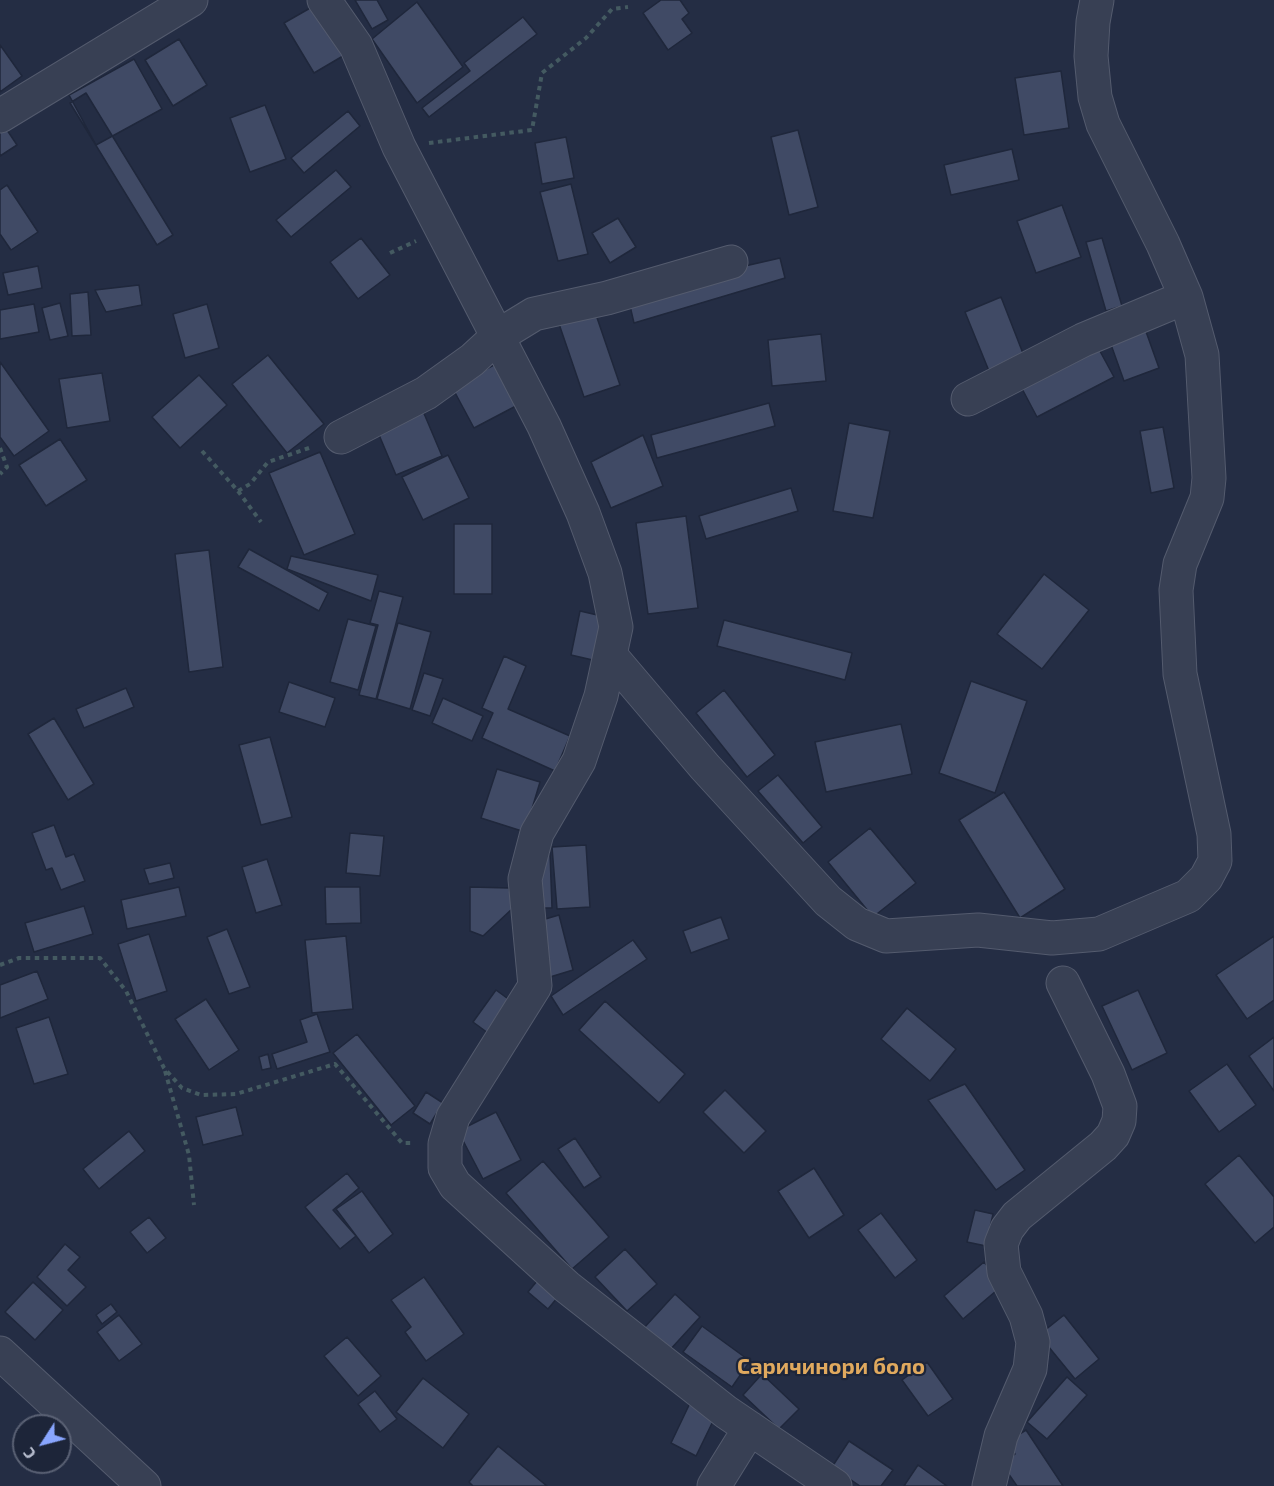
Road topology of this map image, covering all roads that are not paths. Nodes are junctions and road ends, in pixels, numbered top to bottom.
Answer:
1 (191, 0) edge
2 (324, 0) edge
3 (1097, 0) edge
4 (0, 116) edge
5 (731, 262) dead end
6 (1186, 297) junction
7 (498, 336) junction
8 (968, 399) dead end
9 (342, 438) road end
10 (610, 655) junction
11 (1063, 983) dead end
12 (0, 1353) edge
13 (750, 1428) junction
14 (993, 1483) edge
15 (144, 1486) edge
16 (714, 1486) edge
17 (835, 1486) edge

1 - 4 street
2 - 7 street
3 - 6 street
5 - 7 street
6 - 8 street
6 - 10 street
7 - 9 street
7 - 10 street
10 - 13 street
11 - 14 street
12 - 15 street
13 - 16 street
13 - 17 street

